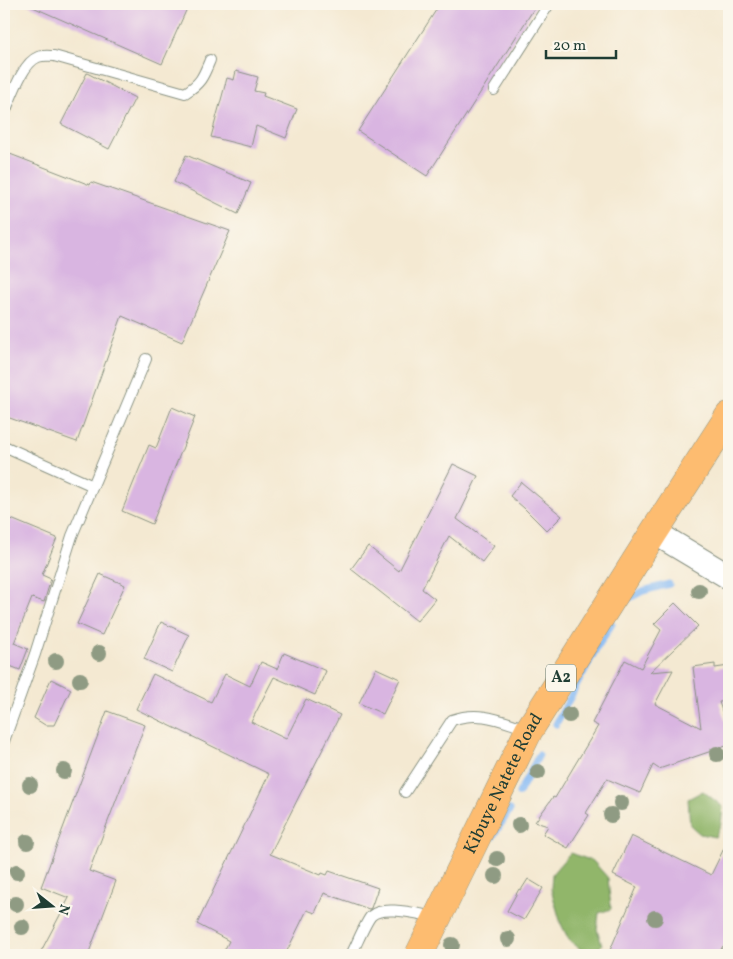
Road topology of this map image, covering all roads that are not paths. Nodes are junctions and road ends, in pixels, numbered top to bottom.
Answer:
1 (549, 4) edge
2 (210, 60) dead end
3 (494, 90) dead end
4 (4, 114) edge
5 (146, 359) dead end
6 (729, 416) edge
7 (4, 446) edge
8 (93, 486) junction
9 (654, 532) junction
10 (729, 577) edge
11 (529, 730) junction
12 (4, 741) edge
13 (405, 792) dead end
14 (438, 917) junction
15 (351, 955) edge
16 (419, 955) edge

1 - 3 lane
2 - 4 lane
5 - 8 lane
6 - 9 main road, Kibuye Natete Road / A2
7 - 8 lane
8 - 12 lane
9 - 10 street
9 - 11 main road, Kibuye Natete Road / A2
11 - 13 lane
11 - 14 main road, Kibuye Natete Road / A2
14 - 15 lane
14 - 16 main road, Kibuye Natete Road / A2

